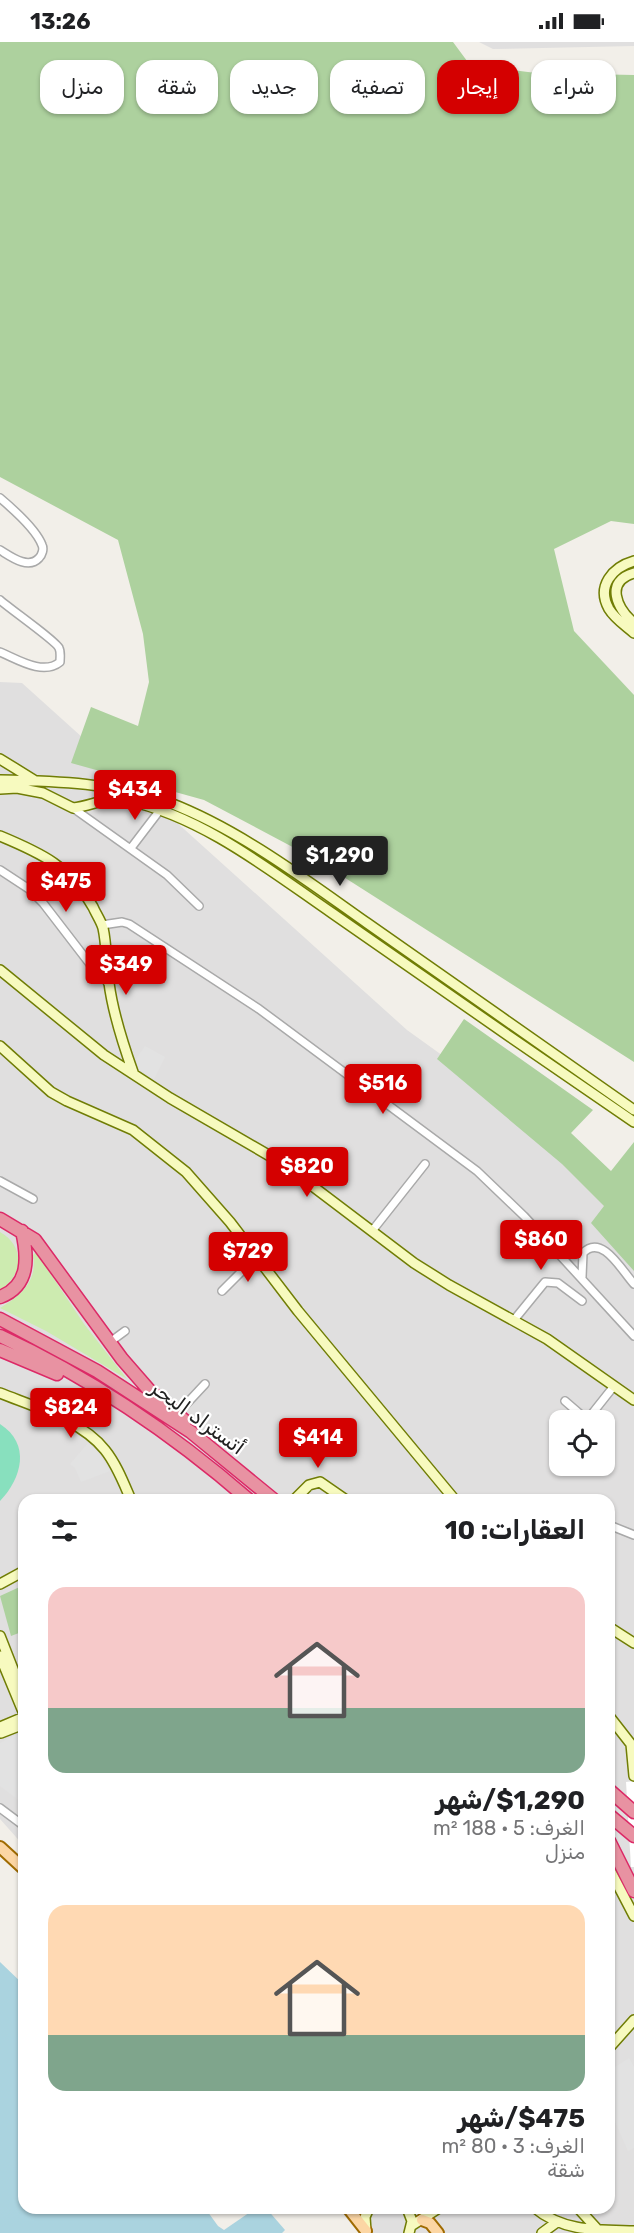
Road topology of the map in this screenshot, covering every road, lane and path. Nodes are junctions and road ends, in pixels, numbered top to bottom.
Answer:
1 (0, 498) edge
2 (0, 550) edge
3 (634, 561) edge
4 (634, 573) edge
5 (0, 600) edge
6 (634, 623) edge
7 (634, 633) edge
8 (0, 652) edge
9 (0, 759) edge
10 (0, 780) edge
11 (36, 781) junction
12 (88, 785) junction
13 (0, 789) edge
14 (90, 804) junction
15 (73, 808) junction
16 (160, 810) junction
17 (0, 836) edge
18 (130, 848) junction
19 (0, 870) edge
20 (199, 906) dead end
21 (102, 925) junction
22 (0, 970) edge
23 (109, 984) junction
24 (0, 1046) edge
25 (133, 1072) junction
26 (634, 1110) edge
27 (634, 1122) edge
28 (425, 1164) dead end
29 (0, 1181) edge
30 (33, 1199) dead end
31 (0, 1219) edge
32 (22, 1231) junction
33 (372, 1231) junction
34 (256, 1257) junction
35 (582, 1277) junction
36 (634, 1284) edge
37 (222, 1291) dead end
38 (0, 1297) edge
39 (582, 1301) dead end
40 (0, 1319) edge
41 (514, 1320) junction
42 (125, 1331) dead end
43 (0, 1336) edge
44 (634, 1336) edge
45 (110, 1342) junction
46 (0, 1350) edge
47 (81, 1378) junction
48 (205, 1384) dead end
49 (614, 1386) junction
50 (0, 1393) edge
51 (634, 1400) edge
52 (565, 1401) dead end
53 (575, 1410) edge
54 (595, 1410) edge
55 (177, 1414) junction
56 (191, 1432) junction
57 (128, 1494) edge
58 (242, 1494) edge
59 (267, 1494) edge
60 (300, 1494) edge
61 (337, 1494) edge
62 (450, 1494) edge
63 (615, 1527) edge
64 (634, 1535) edge
65 (18, 1574) edge
66 (12, 1576) junction
67 (0, 1578) edge
68 (0, 1584) edge
69 (615, 1631) edge
70 (0, 1636) edge
71 (634, 1642) edge
72 (0, 1656) edge
73 (18, 1682) edge
74 (18, 1701) edge
75 (18, 1719) edge
76 (615, 1724) edge
77 (18, 1726) edge
78 (0, 1728) edge
79 (0, 1734) edge
80 (632, 1746) edge
81 (634, 1776) edge
82 (615, 1795) edge
83 (0, 1808) edge
84 (634, 1812) edge
85 (615, 1820) edge
86 (18, 1822) edge
87 (634, 1836) edge
88 (0, 1847) edge
89 (615, 1854) edge
90 (18, 1864) edge
91 (615, 1880) edge
92 (634, 1891) edge
93 (634, 1916) edge
94 (634, 2020) edge
95 (615, 2041) edge
96 (353, 2214) edge
97 (367, 2214) edge
98 (430, 2214) edge
99 (542, 2214) edge
100 (583, 2214) edge
101 (422, 2220) junction
102 (557, 2223) junction
103 (410, 2229) edge
104 (598, 2230) junction
105 (630, 2231) edge
106 (367, 2232) edge
107 (438, 2233) edge
108 (542, 2233) edge

1 - 2 street
3 - 7 street
4 - 6 street
5 - 8 street
9 - 11 street
10 - 11 street
11 - 12 street
12 - 14 street
12 - 26 street
13 - 15 street
14 - 15 street
14 - 16 street
15 - 18 street
16 - 18 street
16 - 27 street
17 - 21 street
18 - 20 street
19 - 23 street
21 - 23 street
21 - 35 street
22 - 25 street
23 - 25 street
24 - 34 street
25 - 33 street
28 - 33 street
29 - 30 street
31 - 32 highway
32 - 38 highway
32 - 45 highway
33 - 41 street
34 - 37 street
34 - 62 street
35 - 36 street
35 - 44 street
39 - 41 street
40 - 56 highway, أتستراد البحر
41 - 49 street
42 - 45 street
43 - 47 highway, أتستراد البحر
45 - 55 highway
46 - 47 highway
47 - 58 highway, أتستراد البحر
48 - 55 street
49 - 51 street
49 - 54 street
50 - 57 street
52 - 53 street
55 - 56 highway
56 - 59 highway, أتستراد البحر
60 - 61 street
63 - 64 street
65 - 66 street
66 - 67 street
66 - 68 street
69 - 71 street
70 - 73 street
72 - 74 street
75 - 78 street
76 - 80 street
77 - 79 street
80 - 81 street
82 - 84 highway
83 - 86 street
85 - 87 highway
88 - 90 main road
89 - 92 highway
91 - 93 street
94 - 95 street
96 - 106 main road
97 - 106 street
98 - 101 street
99 - 102 street
100 - 104 street
101 - 103 street
101 - 107 main road
102 - 104 street
102 - 108 street
104 - 105 street

